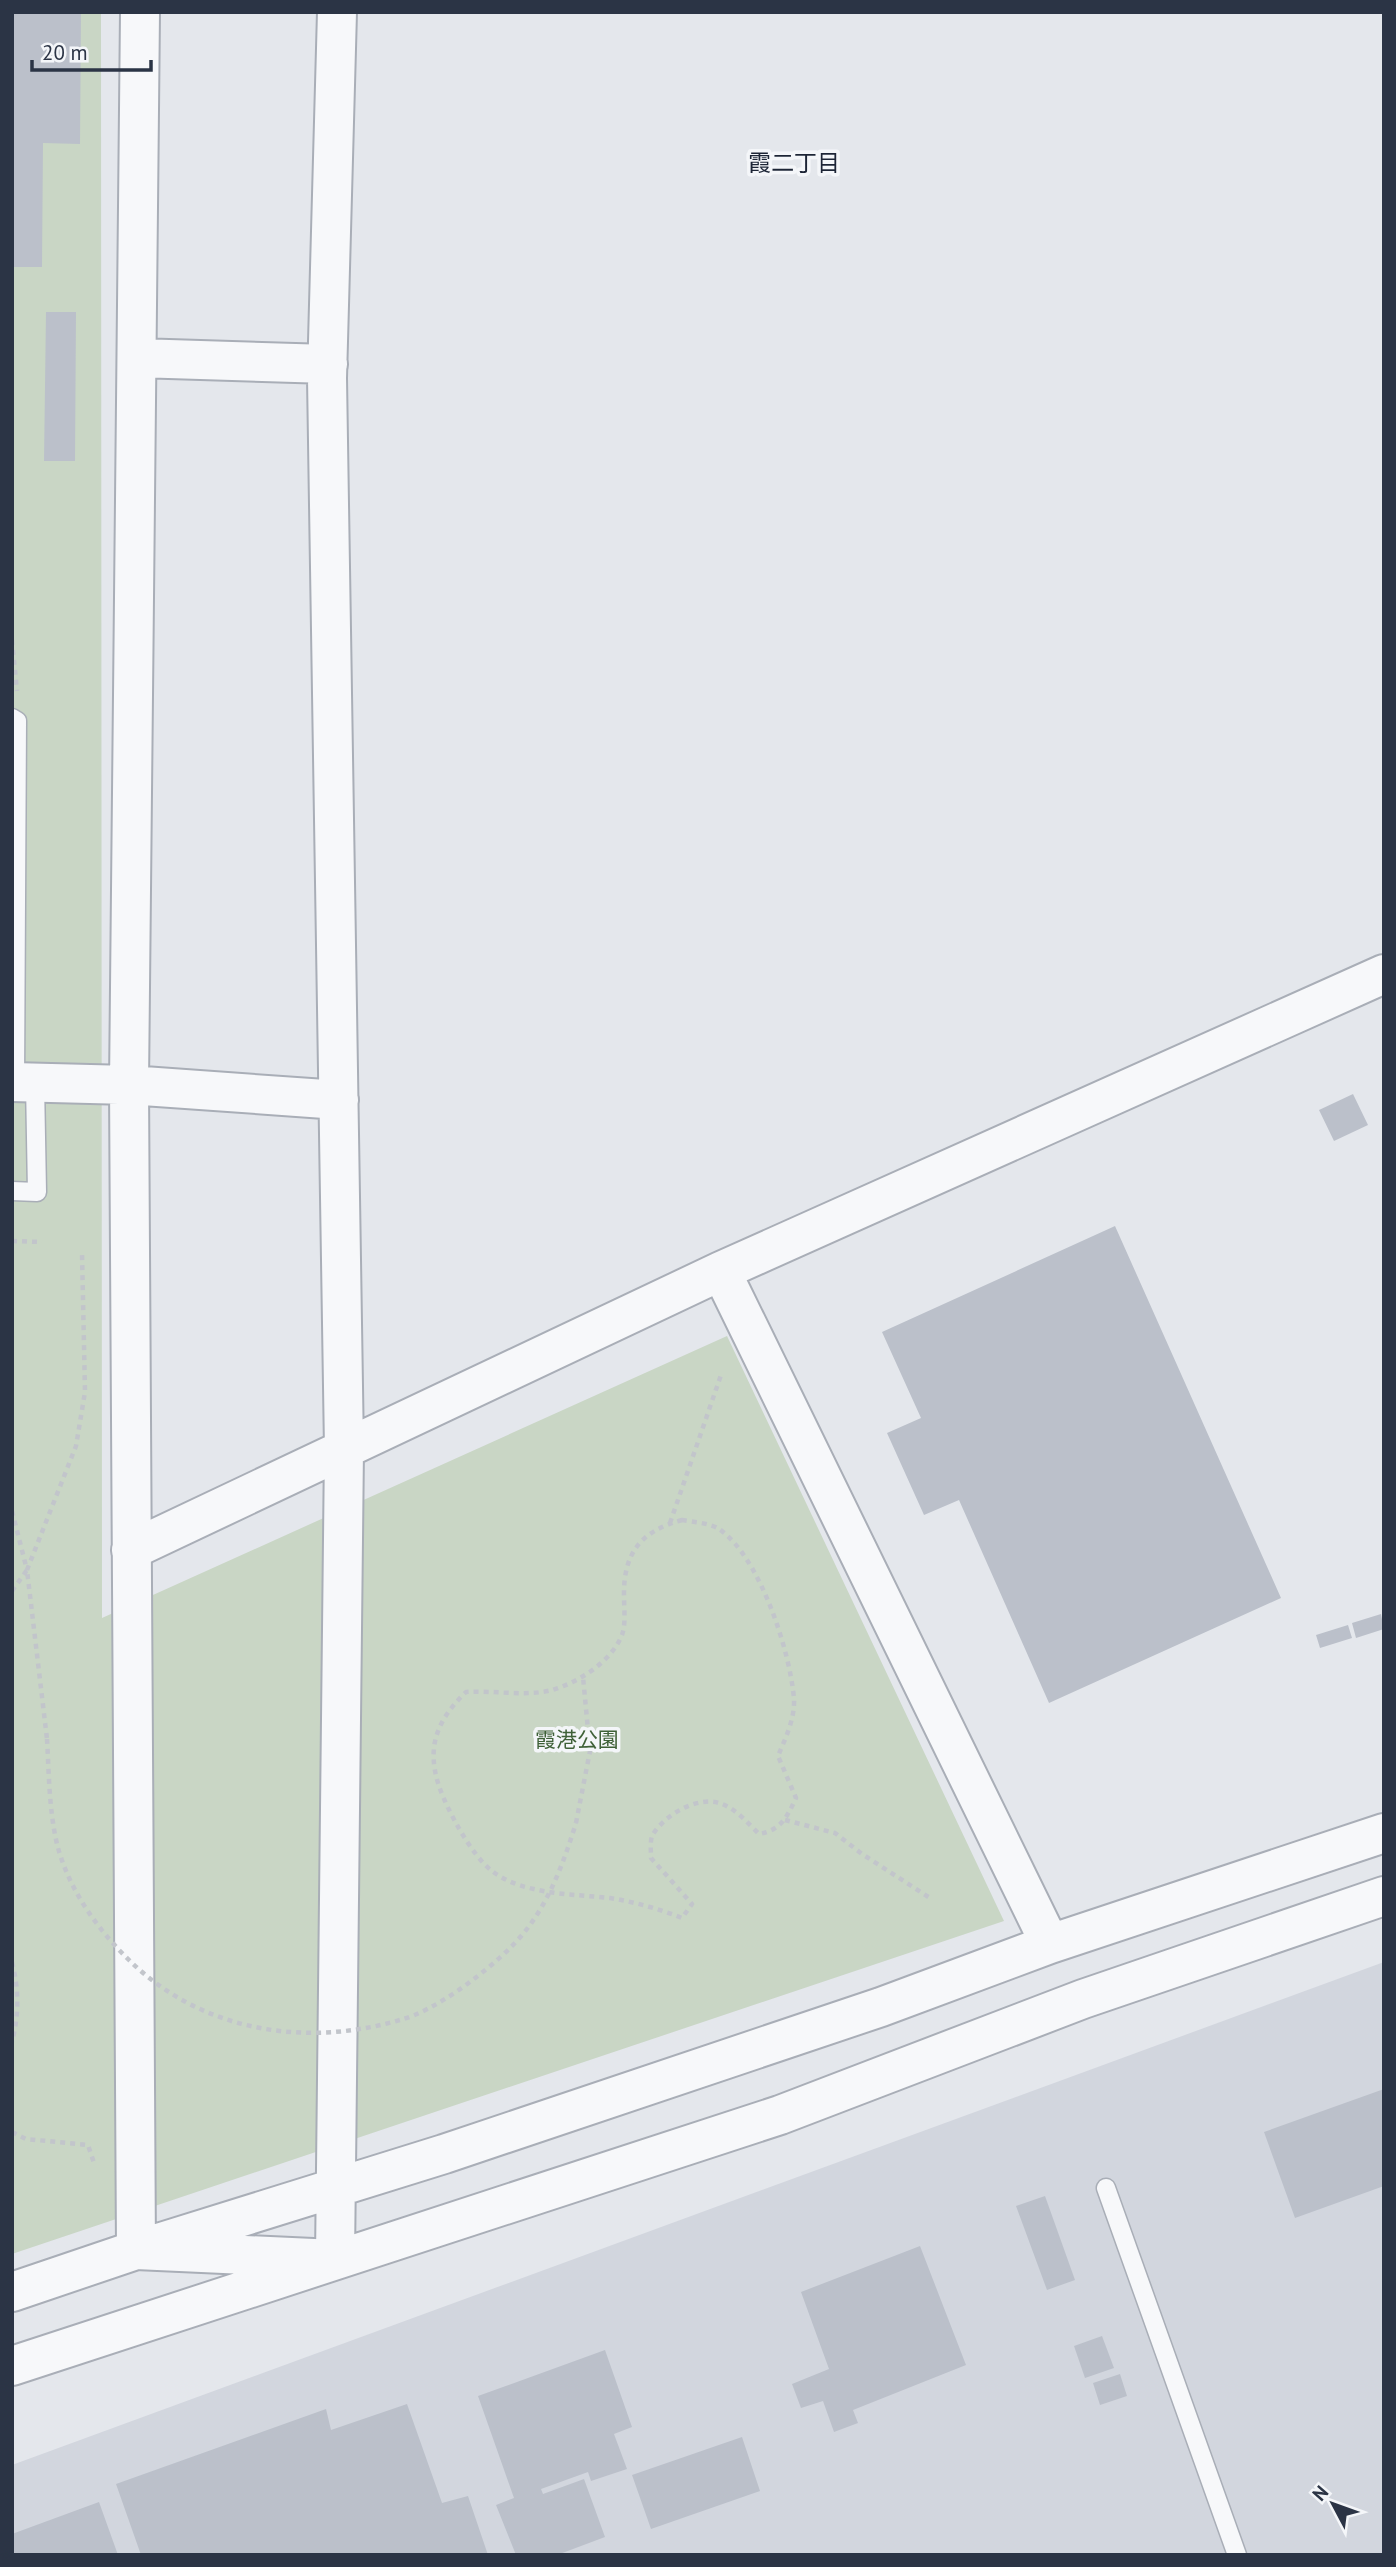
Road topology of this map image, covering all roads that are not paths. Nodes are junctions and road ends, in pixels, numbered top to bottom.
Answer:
1 (141, 12) edge
2 (337, 12) edge
3 (137, 358) junction
4 (328, 364) junction
5 (15, 719) edge
6 (1384, 975) edge
7 (21, 1082) edge
8 (129, 1085) junction
9 (339, 1100) junction
10 (12, 1191) edge
11 (721, 1271) junction
12 (344, 1449) junction
13 (131, 1550) junction
14 (1384, 1833) edge
15 (1384, 1896) edge
16 (1050, 1944) junction
17 (337, 2187) junction
18 (1106, 2188) dead end
19 (135, 2250) junction
20 (335, 2259) junction
21 (12, 2292) edge
22 (12, 2366) edge
23 (1237, 2555) edge

1 - 3 street
2 - 4 street
3 - 4 street
3 - 8 street
4 - 9 street
5 - 7 lane
6 - 11 street
7 - 8 street
7 - 10 lane
8 - 9 street
8 - 13 street
9 - 12 street
11 - 12 street
11 - 16 street
12 - 13 street
12 - 17 street
13 - 19 street
14 - 16 street
15 - 20 street
16 - 17 street
17 - 19 street
17 - 20 street
18 - 23 lane
19 - 20 street
19 - 21 street
20 - 22 street

